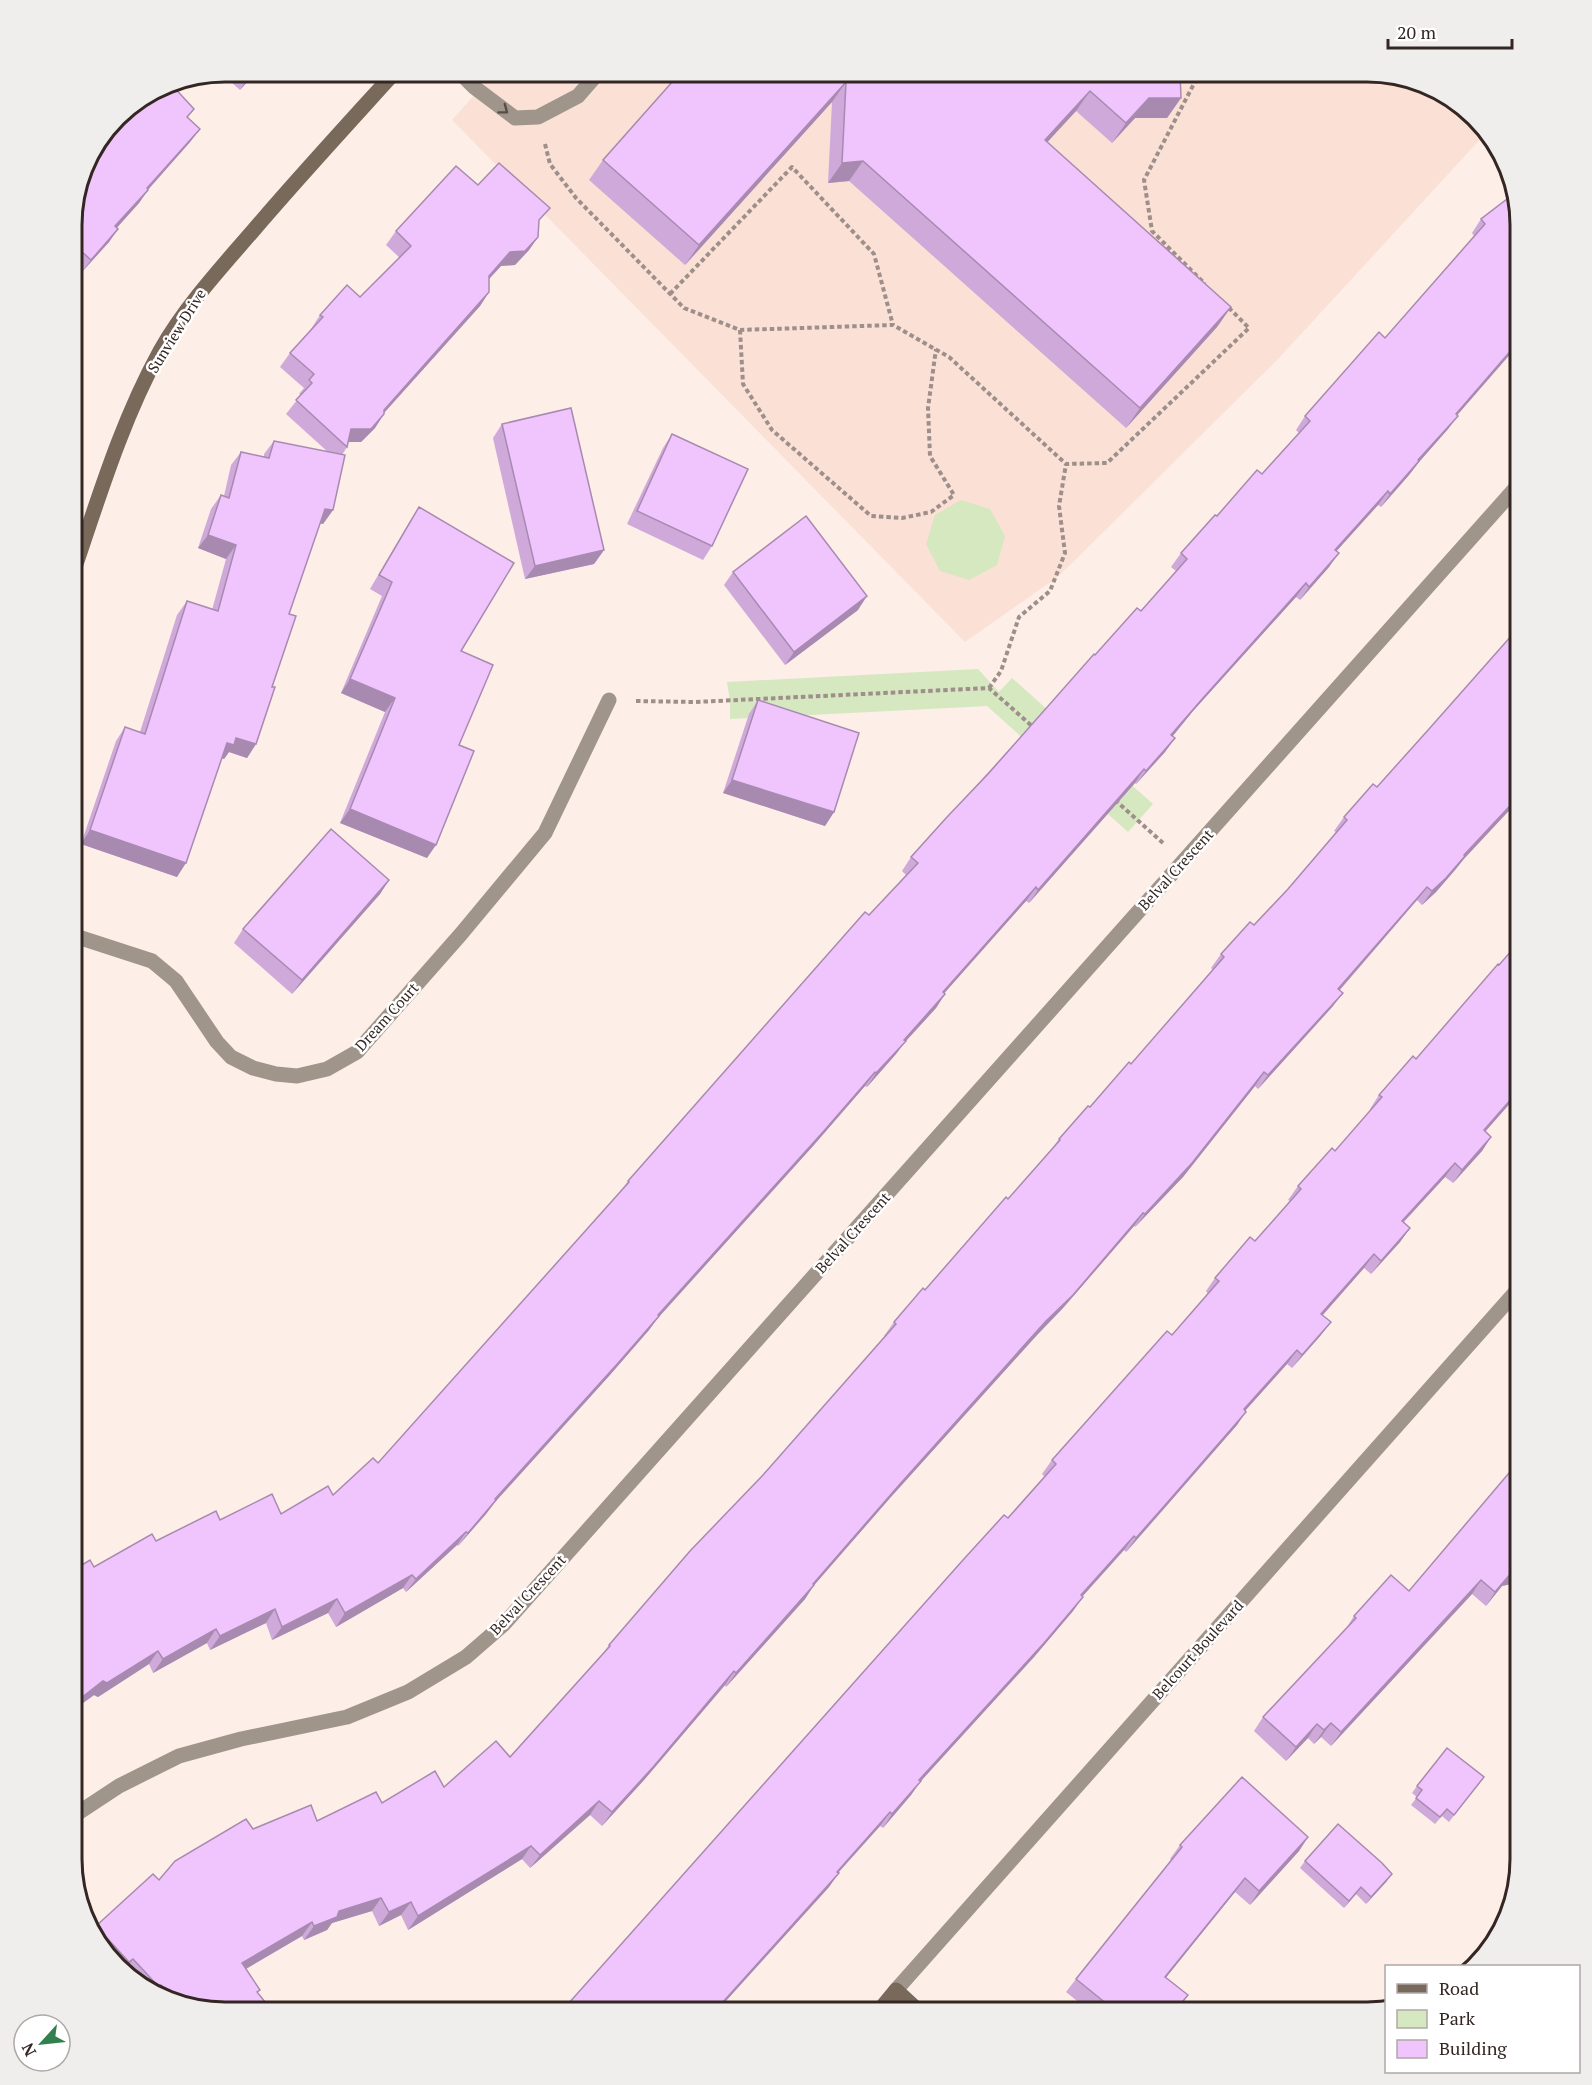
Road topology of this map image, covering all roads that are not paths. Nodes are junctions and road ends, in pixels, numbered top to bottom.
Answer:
1 (385, 83) edge
2 (470, 83) edge
3 (589, 83) edge
4 (1510, 494) edge
5 (83, 544) edge
6 (609, 700) road end
7 (83, 938) edge
8 (1510, 1298) edge
9 (82, 1810) edge
10 (896, 1990) junction
11 (886, 2002) edge
12 (909, 2002) edge

1 - 5 street, Sunview Drive
2 -> 3 street
4 - 9 street, Belval Crescent
6 - 7 street, Dream Court
8 - 10 street, Belcourt Boulevard
10 - 11 street, Belcourt Boulevard
10 - 12 street

